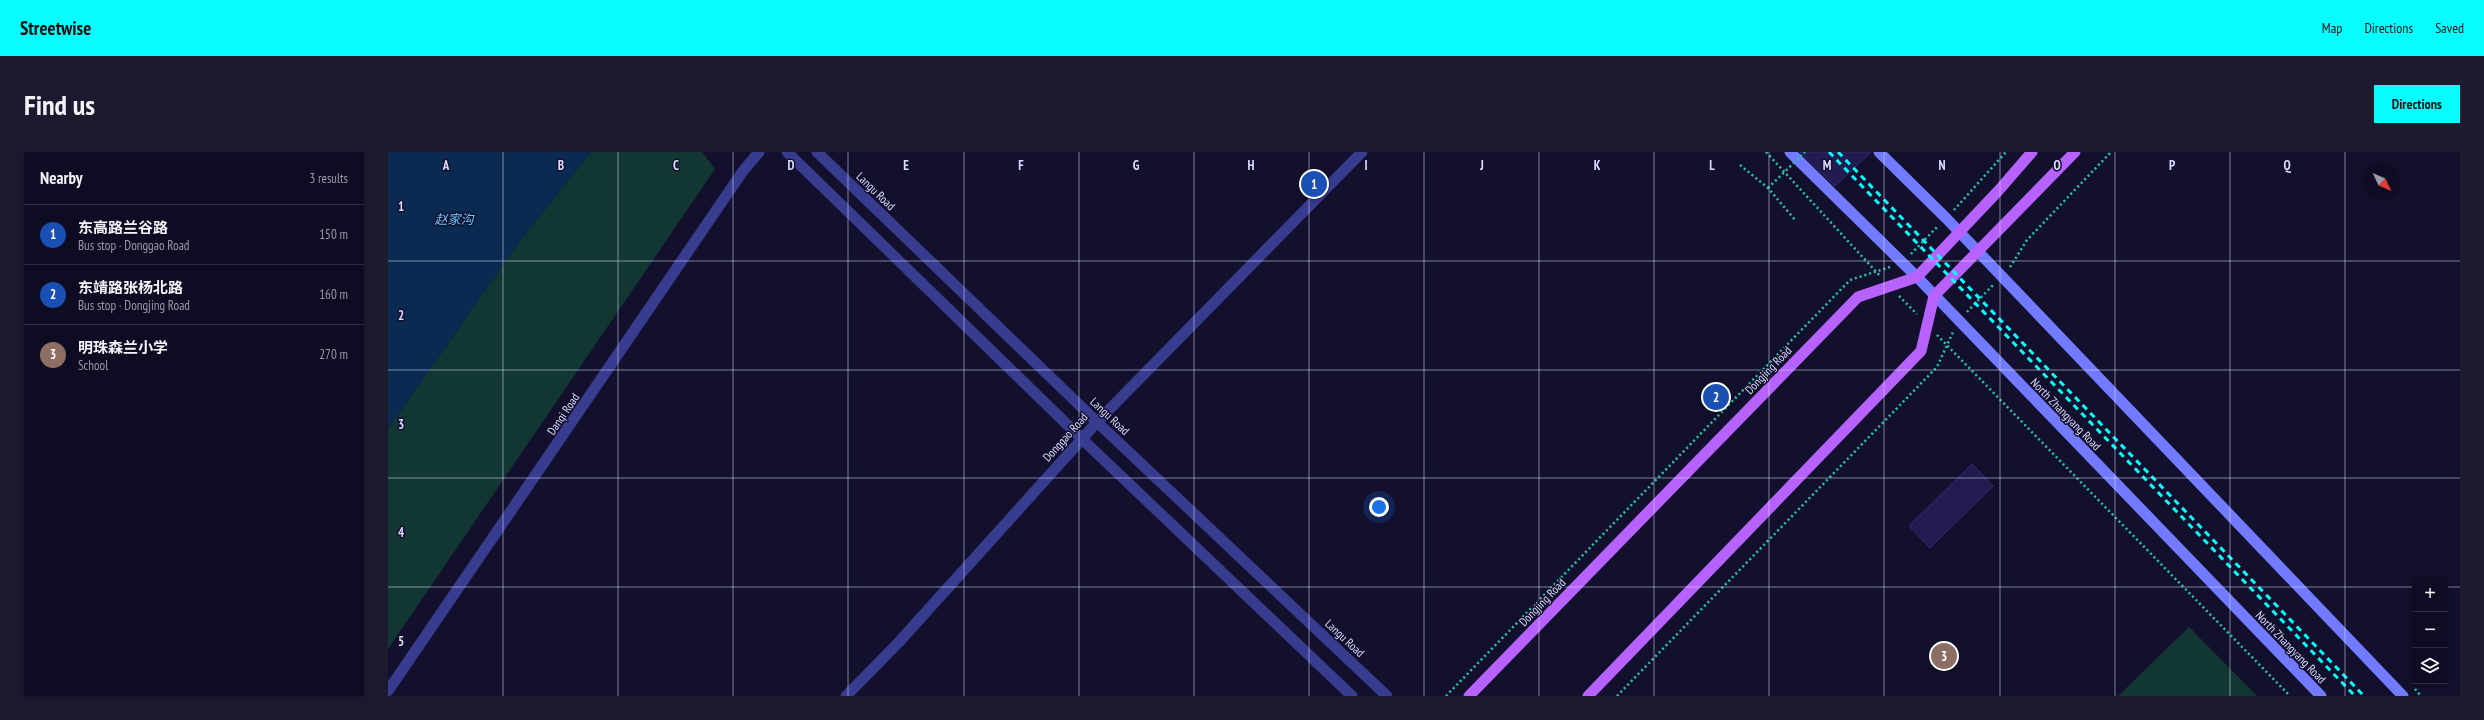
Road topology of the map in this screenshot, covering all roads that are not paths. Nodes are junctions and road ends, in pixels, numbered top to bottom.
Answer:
1 (759, 152) edge
2 (788, 152) edge
3 (817, 152) edge
4 (1362, 152) edge
5 (1790, 152) edge
6 (1879, 152) edge
7 (2032, 152) edge
8 (2038, 152) edge
9 (2075, 152) edge
10 (1999, 190) junction
11 (1959, 233) junction
12 (1977, 251) junction
13 (1917, 277) junction
14 (1934, 296) junction
15 (1097, 422) junction
16 (1082, 439) junction
17 (388, 690) edge
18 (846, 696) edge
19 (1352, 696) edge
20 (1387, 696) edge
21 (1469, 696) edge
22 (1588, 696) edge
23 (2321, 696) edge
24 (2403, 696) edge

1 - 17 street, Danqi Road
2 - 16 street
3 - 15 street, Langu Road
4 - 15 street, Donggao Road
5 - 13 main road, North Zhangyang Road
6 - 11 main road
7 - 10 main road, Dongjing Road
8 - 10 main road
9 - 12 main road
10 - 11 main road, Dongjing Road
11 - 12 main road
11 - 13 main road, Dongjing Road
12 - 14 main road
12 - 24 main road
13 - 14 main road, North Zhangyang Road
13 - 21 main road, Dongjing Road
14 - 22 main road
14 - 23 main road, North Zhangyang Road
15 - 16 street, Donggao Road
15 - 20 street, Langu Road
16 - 18 street, Donggao Road
16 - 19 street

